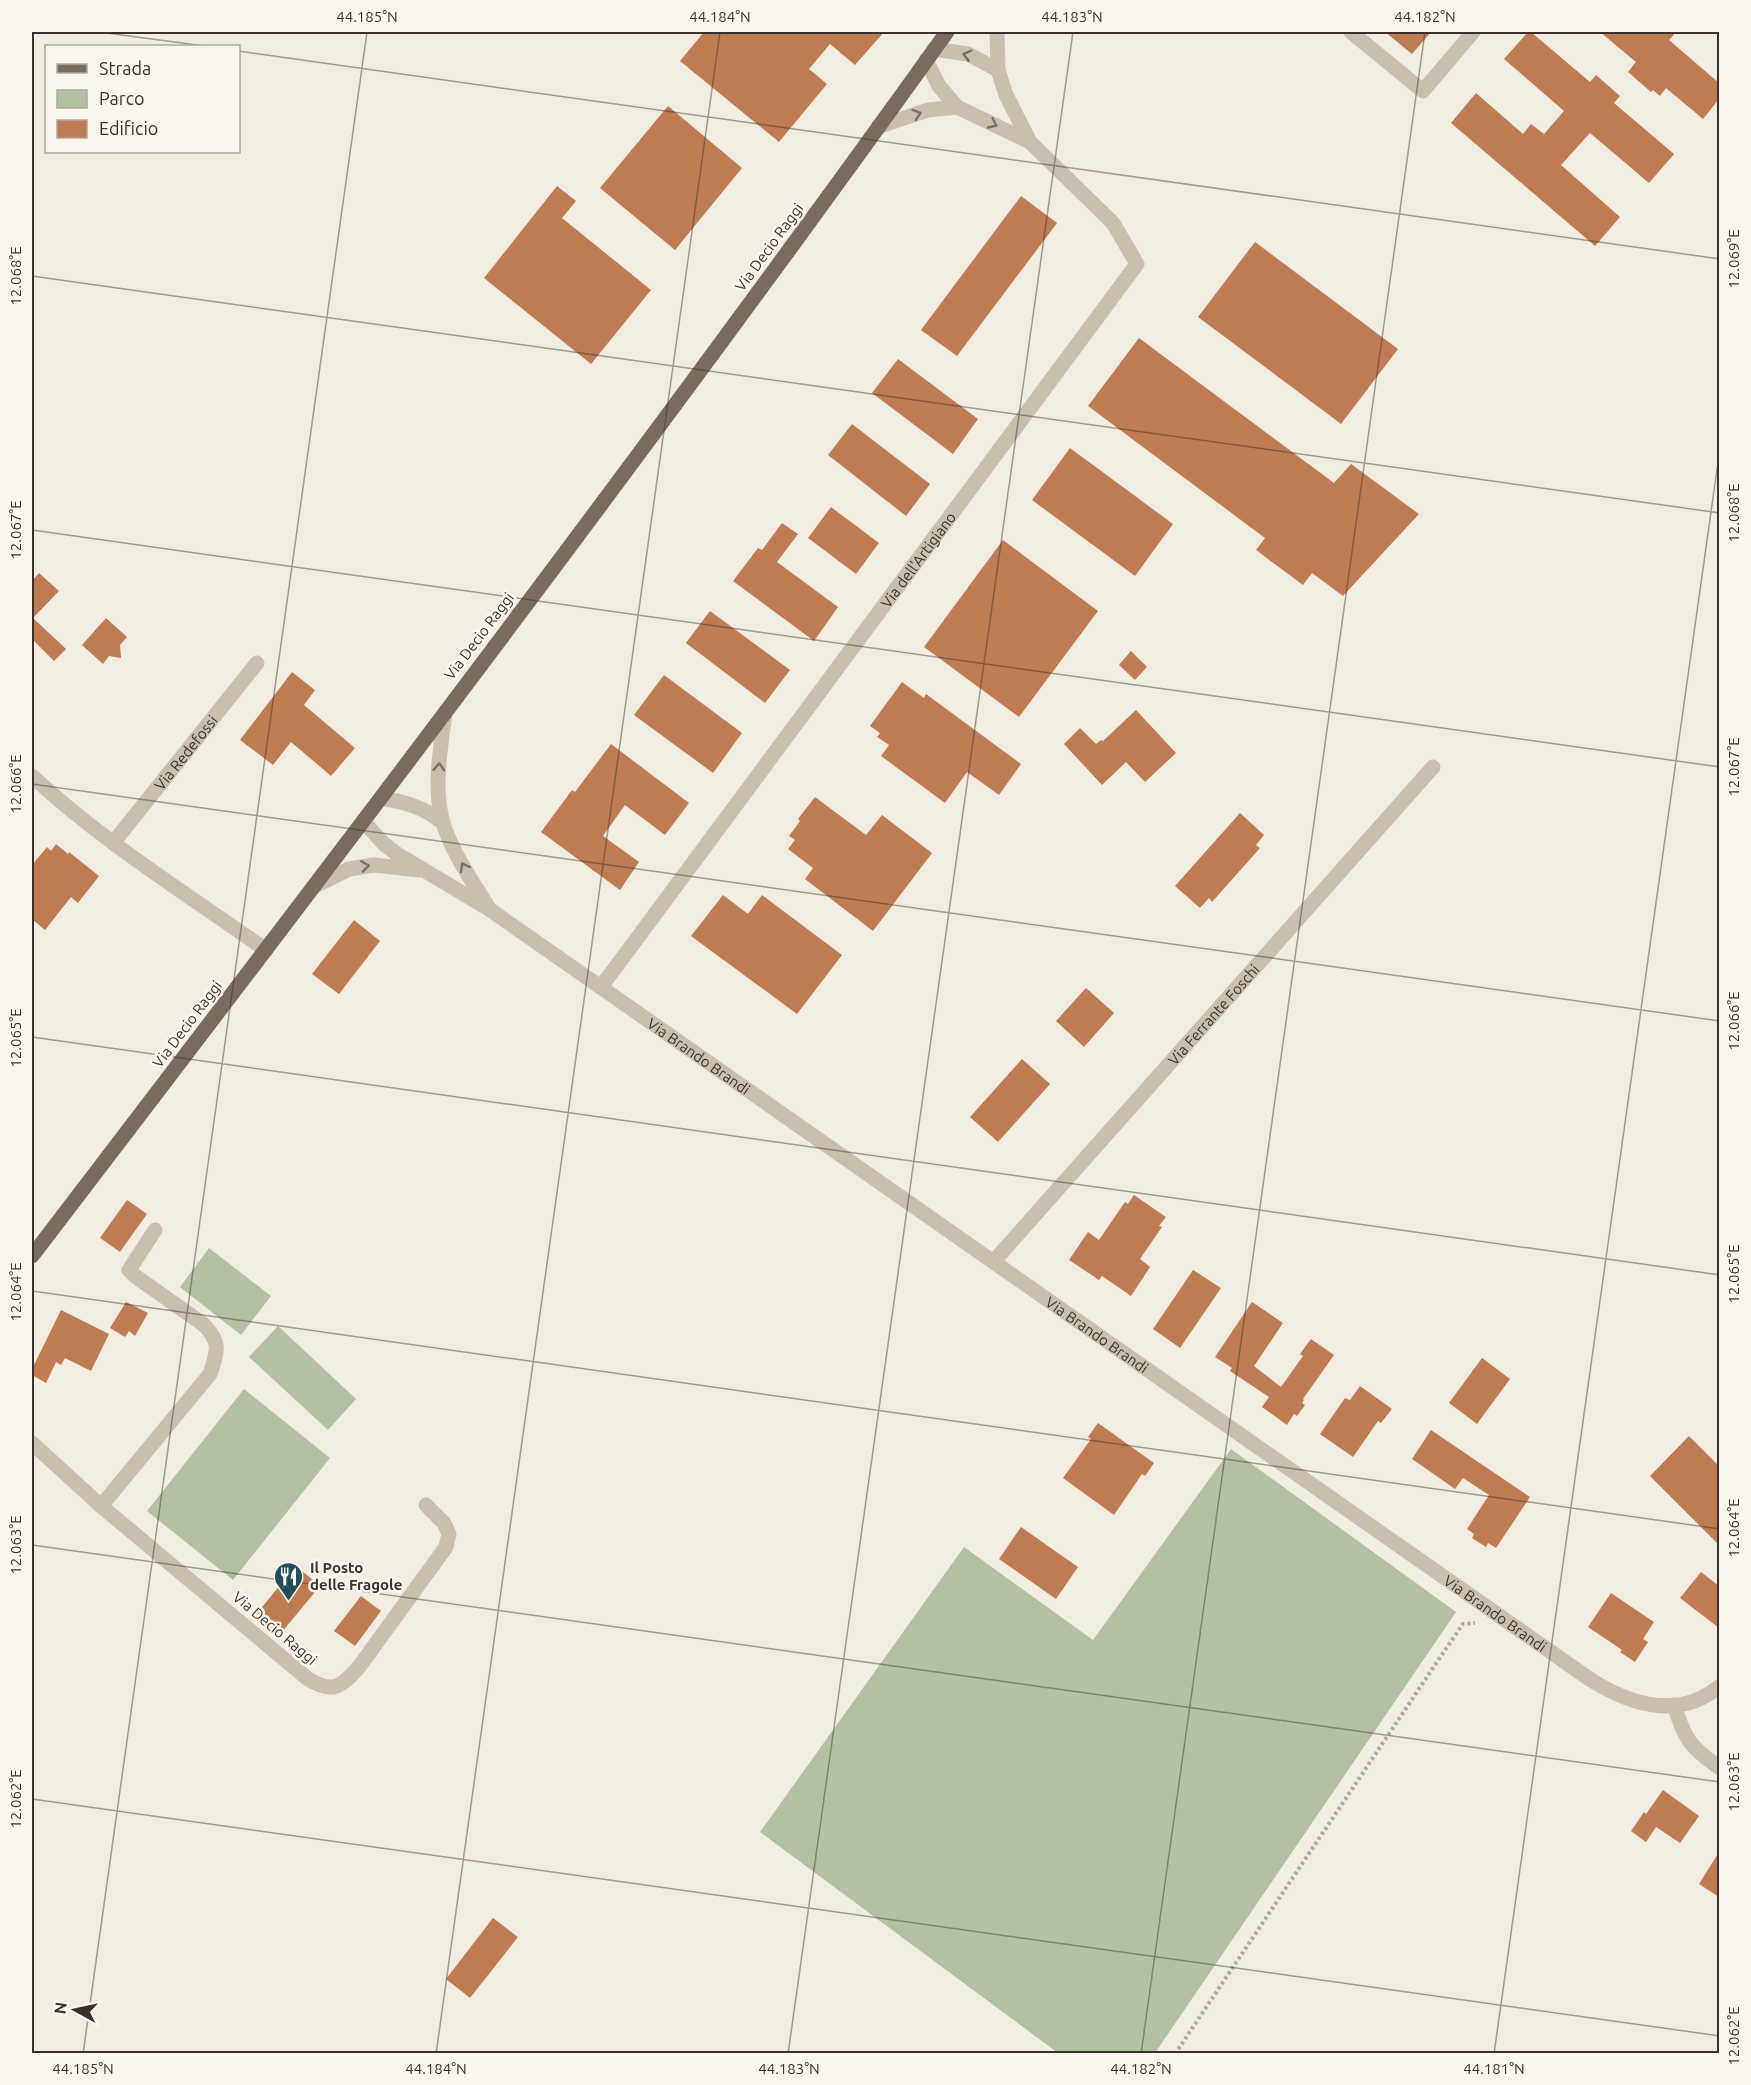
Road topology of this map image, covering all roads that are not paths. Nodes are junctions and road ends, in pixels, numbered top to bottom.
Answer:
1 (947, 32) edge
2 (997, 32) edge
3 (1351, 32) edge
4 (1473, 32) edge
5 (930, 55) junction
6 (998, 70) junction
7 (957, 107) junction
8 (878, 127) junction
9 (1029, 142) junction
10 (257, 663) dead end
11 (445, 712) junction
12 (1433, 767) dead end
13 (32, 776) edge
14 (381, 798) junction
15 (363, 821) junction
16 (443, 823) junction
17 (113, 843) junction
18 (422, 870) junction
19 (313, 887) junction
20 (489, 909) junction
21 (266, 950) junction
22 (601, 987) junction
23 (155, 1230) dead end
24 (32, 1256) edge
25 (993, 1261) junction
26 (32, 1443) edge
27 (426, 1505) dead end
28 (101, 1506) junction
29 (1719, 1686) edge
30 (1674, 1705) junction
31 (1719, 1768) edge

1 - 5 main road, Via Decio Raggi
2 - 6 street, Via dell'Artigiano
3 - 4 street
6 -> 5 street
5 - 7 street, Via dell'Artigiano
5 - 8 main road, Via Decio Raggi
6 - 9 street, Via dell'Artigiano
8 -> 7 street
7 -> 9 street, Via dell'Artigiano
8 - 11 main road, Via Decio Raggi
9 - 22 street, Via dell'Artigiano
10 - 17 street, Via Redefossi
11 - 14 main road, Via Decio Raggi
16 -> 11 street, Via Brando Brandi
12 - 25 street, Via Ferrante Foschi
13 - 17 street
14 - 15 main road, Via Decio Raggi
14 - 16 street
15 - 18 street, Via Brando Brandi
15 - 19 main road, Via Decio Raggi
20 -> 16 street, Via Brando Brandi
17 - 21 street
19 -> 18 street, Via Brando Brandi
18 - 20 street, Via Brando Brandi
19 - 21 main road, Via Decio Raggi
20 - 22 street, Via Brando Brandi
21 - 24 main road, Via Decio Raggi
22 - 25 street, Via Brando Brandi
23 - 28 street
25 - 30 street, Via Brando Brandi
26 - 28 street, Via Decio Raggi
27 - 28 street, Via Decio Raggi
29 - 30 street, Via Brando Brandi
30 - 31 street

